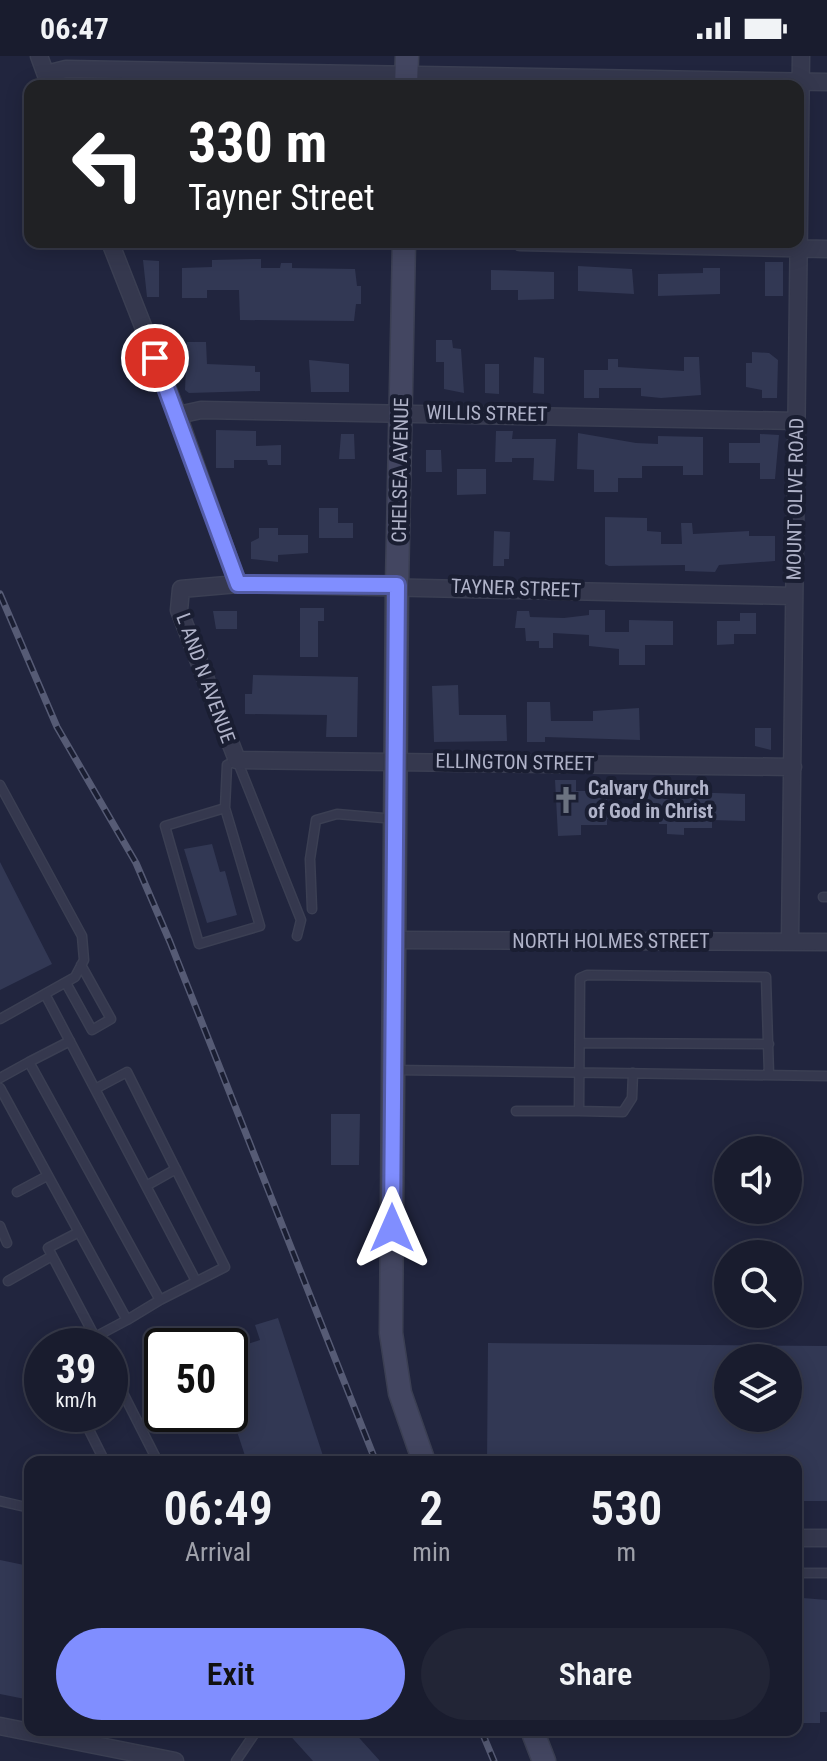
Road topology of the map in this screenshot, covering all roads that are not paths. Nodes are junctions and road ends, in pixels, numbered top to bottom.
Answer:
1 (39, 56) edge
2 (801, 56) edge
3 (406, 72) edge
4 (48, 80) edge
5 (756, 80) edge
6 (800, 80) edge
7 (804, 81) edge
8 (827, 82) edge
9 (114, 248) edge
10 (404, 248) edge
11 (761, 248) edge
12 (801, 249) junction
13 (827, 249) edge
14 (401, 411) junction
15 (178, 415) junction
16 (796, 421) junction
17 (238, 584) junction
18 (397, 585) junction
19 (793, 596) junction
20 (237, 760) junction
21 (396, 760) junction
22 (793, 767) junction
23 (0, 785) edge
24 (225, 808) junction
25 (396, 819) junction
26 (312, 909) dead end
27 (297, 936) dead end
28 (394, 940) junction
29 (790, 941) junction
30 (827, 942) edge
31 (81, 965) junction
32 (66, 983) junction
33 (45, 994) junction
34 (0, 1019) edge
35 (70, 1041) junction
36 (580, 1043) junction
37 (769, 1044) junction
38 (29, 1062) junction
39 (393, 1070) junction
40 (580, 1072) junction
41 (633, 1073) junction
42 (769, 1075) junction
43 (827, 1076) edge
44 (0, 1078) edge
45 (0, 1088) edge
46 (95, 1089) junction
47 (516, 1111) dead end
48 (579, 1111) junction
49 (176, 1169) junction
50 (47, 1176) junction
51 (146, 1186) junction
52 (17, 1192) dead end
53 (0, 1226) edge
54 (79, 1232) junction
55 (7, 1243) dead end
56 (52, 1256) junction
57 (8, 1281) dead end
58 (196, 1281) junction
59 (160, 1300) junction
60 (127, 1320) junction
61 (128, 1403) edge
62 (90, 1432) edge
63 (102, 1456) edge
64 (155, 1456) edge
65 (422, 1456) edge
66 (0, 1501) edge
67 (24, 1507) edge
68 (802, 1538) edge
69 (827, 1538) edge
70 (802, 1573) edge
71 (827, 1573) edge
72 (0, 1726) edge
73 (24, 1731) edge
74 (50, 1736) edge
75 (253, 1736) edge
76 (534, 1736) edge
77 (175, 1761) edge
78 (236, 1761) edge
79 (544, 1761) edge

1 - 4 street
2 - 6 street, MOUNT OLIVE ROAD
3 - 4 street
3 - 5 street
7 - 8 street
9 - 15 street
10 - 14 main road, CHELSEA AVENUE
11 - 12 street
12 - 13 street
12 - 16 street, MOUNT OLIVE ROAD
14 - 15 street, WILLIS STREET
14 - 16 street, WILLIS STREET
14 - 18 main road, CHELSEA AVENUE
15 - 17 street
16 - 19 street, MOUNT OLIVE ROAD
17 - 18 street, TAYNER STREET
17 - 20 street, L AND N AVENUE
18 - 19 street, TAYNER STREET
18 - 21 main road, CHELSEA AVENUE
19 - 22 street, MOUNT OLIVE ROAD
20 - 21 street, ELLINGTON STREET
20 - 24 lane
20 - 27 lane, L AND N AVENUE
21 - 22 street, ELLINGTON STREET
21 - 25 main road, CHELSEA AVENUE
22 - 29 street, MOUNT OLIVE ROAD
23 - 31 lane
24 - 24 lane
25 - 26 lane
25 - 28 main road, CHELSEA AVENUE
28 - 29 street, NORTH HOLMES STREET
28 - 39 main road, CHELSEA AVENUE
29 - 30 street, NORTH HOLMES STREET
31 - 32 lane
31 - 32 lane
32 - 33 lane
33 - 34 lane
33 - 35 lane
35 - 38 lane
35 - 46 lane
36 - 37 lane
36 - 37 lane
36 - 40 lane
37 - 42 lane
38 - 44 lane
38 - 59 lane
39 - 40 lane
39 - 65 main road, CHELSEA AVENUE
40 - 41 lane
40 - 48 lane
41 - 42 lane
41 - 48 lane
42 - 43 lane
45 - 50 lane
46 - 49 lane
46 - 51 lane
47 - 48 lane
49 - 51 lane
49 - 58 lane
50 - 52 lane
50 - 54 lane
51 - 58 lane
53 - 55 lane
54 - 56 lane
54 - 60 lane
56 - 57 lane
56 - 60 lane
58 - 59 lane
59 - 60 lane
61 - 64 lane
62 - 63 lane
66 - 67 lane
68 - 69 street
70 - 71 lane
72 - 73 street
74 - 77 street
75 - 78 lane
76 - 79 main road

